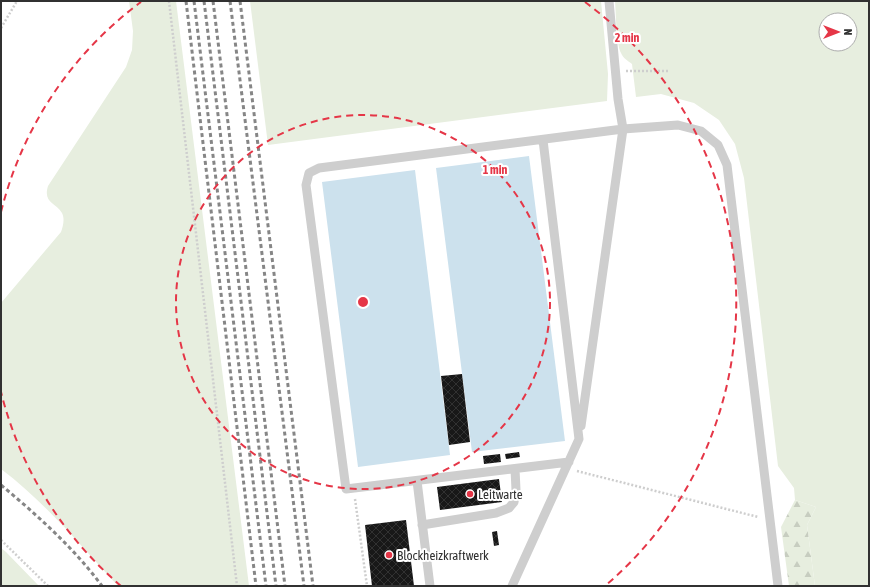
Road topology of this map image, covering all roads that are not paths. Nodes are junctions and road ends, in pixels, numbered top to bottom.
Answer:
1 (609, 1) edge
2 (623, 129) junction
3 (543, 140) junction
4 (579, 439) junction
5 (568, 465) junction
6 (515, 469) junction
7 (417, 481) junction
8 (422, 524) junction
9 (430, 586) edge
10 (512, 586) edge
11 (778, 586) edge

1 - 2 lane
2 - 3 lane
2 - 4 lane
2 - 11 lane
3 - 4 lane
3 - 7 lane
4 - 5 lane
5 - 6 lane
5 - 10 lane
6 - 7 lane
6 - 8 lane
7 - 8 lane
8 - 9 lane

